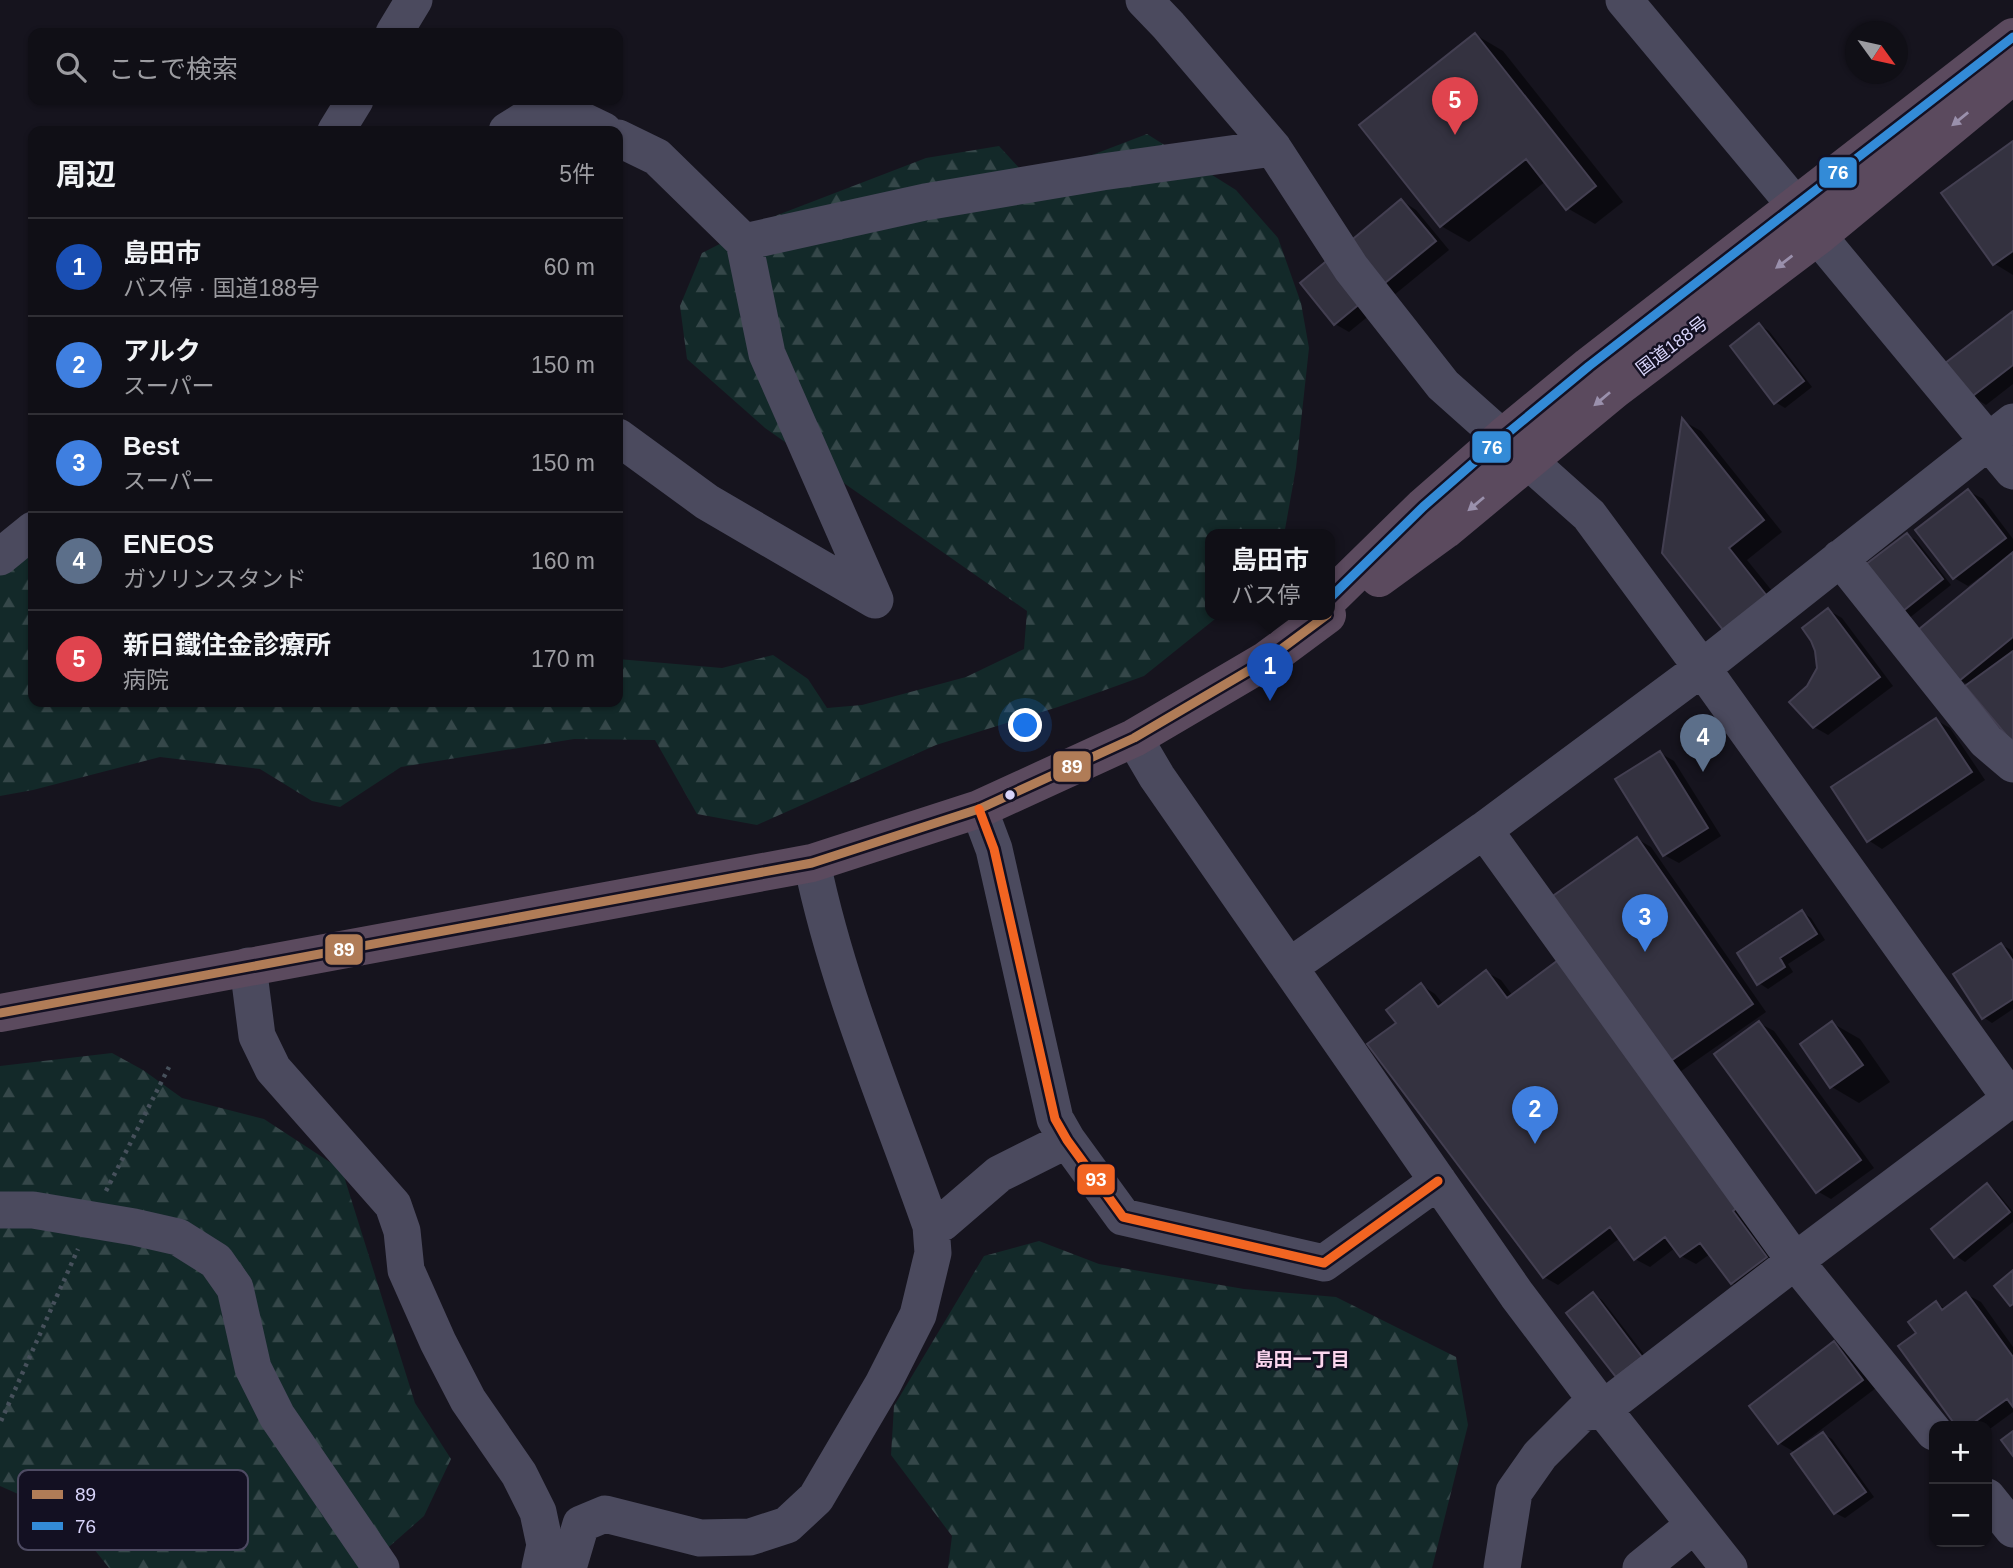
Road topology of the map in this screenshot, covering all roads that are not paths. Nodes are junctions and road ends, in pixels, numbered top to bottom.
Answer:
1 (414, 0) edge
2 (1144, 0) edge
3 (1624, 0) edge
4 (397, 28) edge
5 (2013, 37) edge
6 (2013, 75) edge
7 (352, 105) edge
8 (340, 126) edge
9 (515, 126) edge
10 (594, 126) edge
11 (623, 140) edge
12 (1273, 148) junction
13 (1807, 221) junction
14 (744, 242) junction
15 (2001, 431) edge
16 (623, 441) edge
17 (1516, 449) junction
18 (2013, 471) edge
19 (28, 534) edge
20 (0, 557) edge
21 (1840, 558) junction
22 (1335, 592) edge
23 (1335, 610) edge
24 (1307, 620) edge
25 (1321, 620) edge
26 (1265, 661) junction
27 (1702, 668) junction
28 (1134, 738) junction
29 (2013, 764) edge
30 (979, 809) junction
31 (1484, 830) junction
32 (812, 863) junction
33 (248, 965) junction
34 (1289, 967) junction
35 (0, 1013) edge
36 (2012, 1100) edge
37 (1067, 1140) junction
38 (1438, 1181) junction
39 (0, 1210) edge
40 (931, 1226) junction
41 (1795, 1261) junction
42 (1603, 1409) junction
43 (1929, 1426) edge
44 (1992, 1503) edge
45 (538, 1511) junction
46 (581, 1524) junction
47 (1694, 1525) junction
48 (2013, 1529) edge
49 (381, 1568) edge
50 (540, 1568) edge
51 (568, 1568) edge
52 (1503, 1568) edge
53 (1641, 1568) edge
54 (1729, 1568) edge

1 - 4 street
2 - 12 street
3 - 13 street
5 - 13 highway, 国道188号
6 -> 13 highway, 国道188号
7 - 8 street
9 - 10 street
11 - 14 street
12 - 14 street
12 - 17 street
13 - 15 street
13 - 17 highway, 国道188号
14 - 16 street
15 - 18 street
15 - 21 street
17 - 22 highway, 国道188号
17 -> 23 highway, 国道188号
17 - 27 street
19 - 20 street
21 - 27 street
21 - 29 street
24 - 26 highway, 国道188号
25 - 26 highway, 国道188号
26 - 28 highway, 国道188号
27 - 31 street
27 - 36 street
28 - 30 highway, 国道188号
28 - 34 street
30 - 32 highway, 国道188号
30 - 37 street
31 - 34 street
31 - 41 street
32 - 33 highway, 国道188号
32 - 40 street
33 - 35 highway, 国道188号
33 - 45 street
34 - 38 street
36 - 41 street
37 - 38 street
37 - 40 street
38 - 42 street
39 - 49 street
40 - 46 street
41 - 42 street
41 - 43 street
42 - 47 street
42 - 52 street
44 - 48 street
45 - 46 street
45 - 50 street
46 - 51 street
47 - 53 street
47 - 54 street

